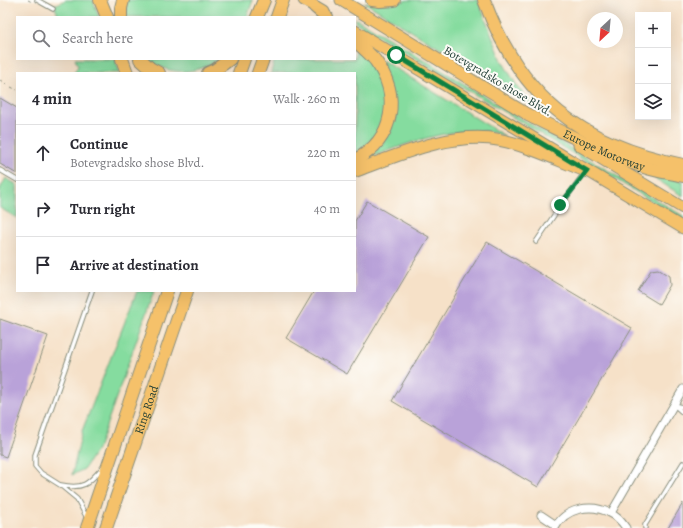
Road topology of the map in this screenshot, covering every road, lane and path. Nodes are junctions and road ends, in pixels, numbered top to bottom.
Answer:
1 (28, 0) edge
2 (37, 0) edge
3 (100, 0) edge
4 (123, 0) edge
5 (283, 0) edge
6 (304, 0) edge
7 (341, 0) edge
8 (372, 0) edge
9 (394, 0) edge
10 (484, 0) edge
11 (32, 2) dead end
12 (315, 7) junction
13 (53, 9) dead end
14 (107, 16) edge
15 (121, 16) edge
16 (277, 16) edge
17 (326, 16) edge
18 (330, 16) edge
19 (356, 32) edge
20 (356, 42) edge
21 (122, 60) edge
22 (141, 60) edge
23 (229, 60) edge
24 (244, 60) edge
25 (263, 60) edge
26 (268, 60) edge
27 (127, 72) edge
28 (157, 72) edge
29 (210, 72) edge
30 (239, 72) edge
31 (258, 72) edge
32 (266, 72) edge
33 (0, 80) edge
34 (6, 84) dead end
35 (11, 87) dead end
36 (16, 90) edge
37 (528, 115) junction
38 (356, 159) edge
39 (683, 165) edge
40 (0, 170) edge
41 (356, 171) edge
42 (587, 171) junction
43 (683, 176) edge
44 (16, 179) edge
45 (683, 208) edge
46 (683, 228) edge
47 (536, 242) dead end
48 (92, 292) edge
49 (165, 292) edge
50 (187, 292) edge
51 (190, 292) edge
52 (181, 308) junction
53 (683, 389) edge
54 (674, 405) junction
55 (683, 408) edge
56 (683, 413) edge
57 (110, 459) junction
58 (683, 462) edge
59 (60, 485) junction
60 (611, 513) junction
61 (541, 515) dead end
62 (88, 525) edge
63 (556, 526) edge
64 (106, 528) edge
65 (626, 528) edge
66 (645, 528) edge

1 - 11 path
2 - 13 lane
3 - 14 highway
4 - 15 highway
5 - 16 highway
6 - 12 main road
7 - 37 main road, Botevgradsko shose Blvd.
8 - 9 highway
10 - 39 highway
12 - 17 highway
12 - 18 main road
19 - 42 main road
20 - 38 highway
21 - 27 highway
22 - 28 highway
23 - 29 highway
24 - 30 highway
25 - 31 highway
26 - 32 highway
33 - 34 path
35 - 36 path
37 - 43 highway, Europe Motorway
37 - 45 main road, Botevgradsko shose Blvd.
40 - 44 lane
41 - 42 highway
42 - 46 main road
42 - 47 lane
48 - 59 lane
49 - 57 highway, Ring Road
50 - 52 highway, Ring Road
51 - 52 highway
52 - 64 highway, Ring Road
53 - 54 street
54 - 55 lane
54 - 56 lane
54 - 60 street
57 - 59 lane
57 - 62 highway, Ring Road
58 - 66 lane
59 - 62 lane
60 - 63 street
60 - 65 street
61 - 63 street

